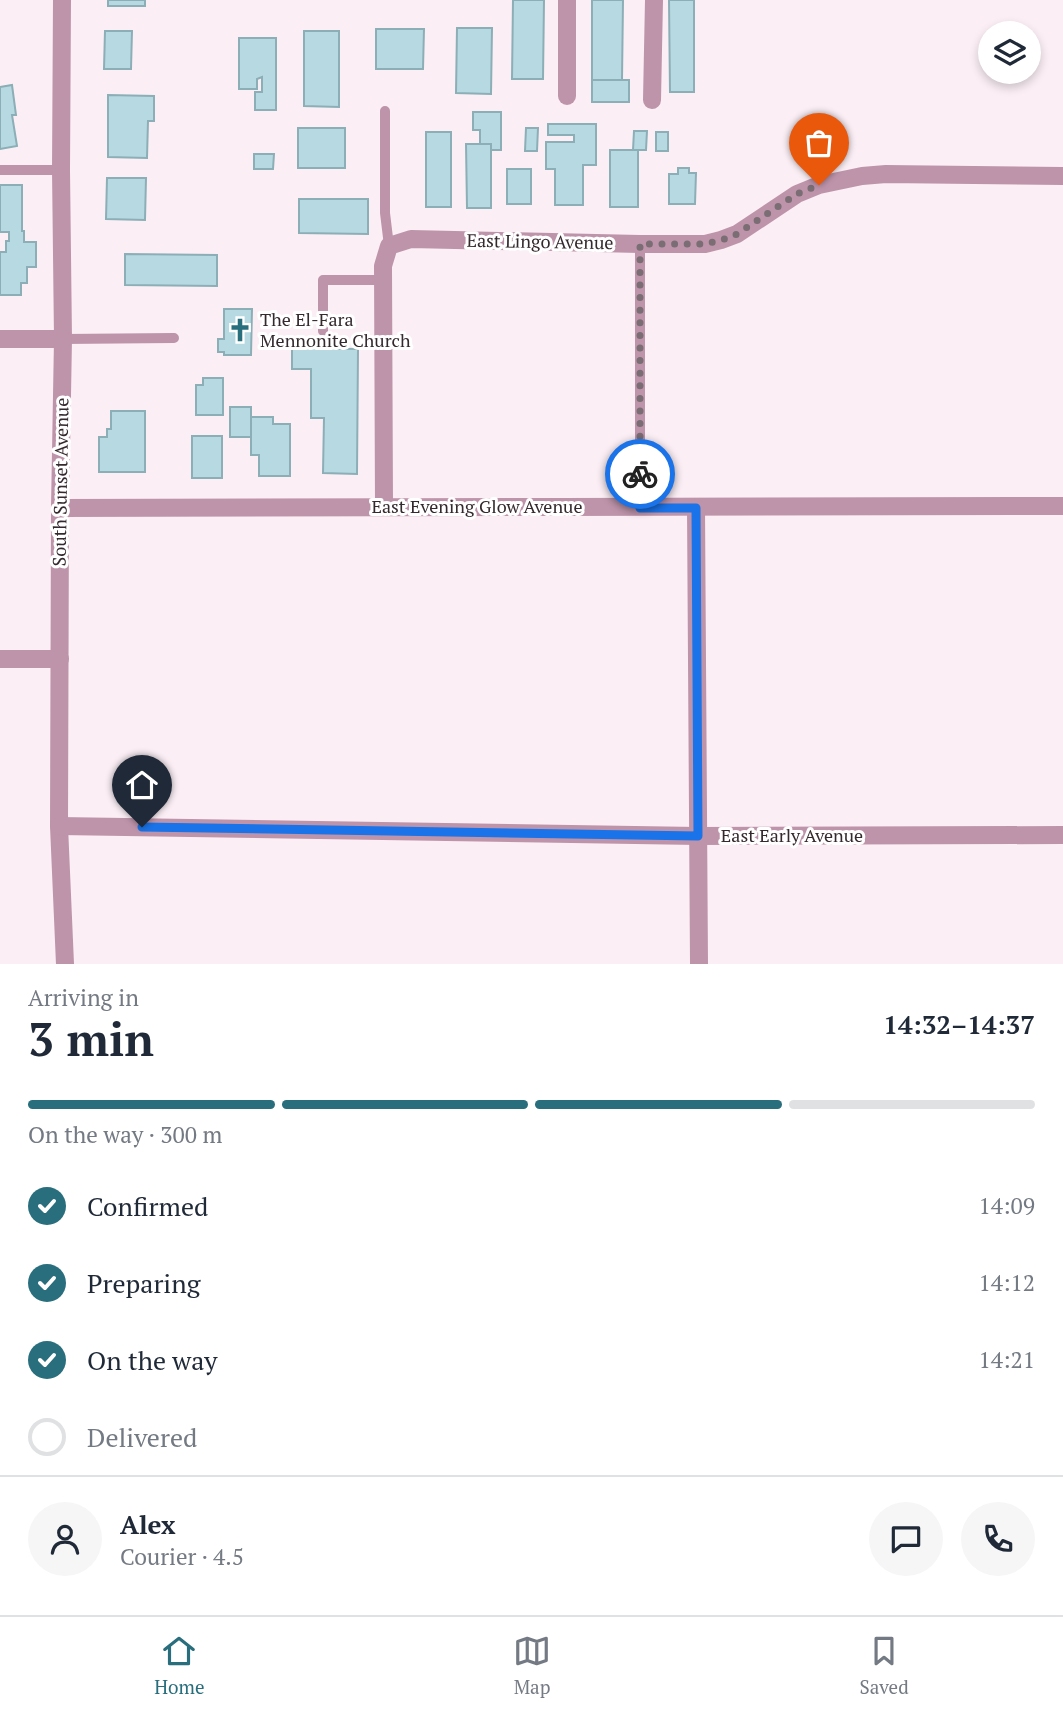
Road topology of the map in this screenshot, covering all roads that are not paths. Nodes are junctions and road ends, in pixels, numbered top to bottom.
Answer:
1 (62, 0) edge
2 (567, 0) edge
3 (654, 0) edge
4 (567, 96) dead end
5 (652, 100) dead end
6 (386, 111) dead end
7 (0, 170) edge
8 (61, 170) junction
9 (1063, 176) edge
10 (640, 244) junction
11 (389, 246) junction
12 (383, 280) junction
13 (323, 331) dead end
14 (174, 338) dead end
15 (0, 339) edge
16 (62, 339) junction
17 (384, 506) junction
18 (1063, 506) edge
19 (60, 508) junction
20 (640, 508) junction
21 (696, 508) junction
22 (0, 659) edge
23 (60, 659) junction
24 (59, 826) junction
25 (1063, 835) edge
26 (698, 836) junction
27 (65, 964) edge
28 (699, 964) edge

1 - 8 street, South Sunset Avenue
2 - 4 street
3 - 5 street
6 - 11 lane
7 - 8 lane
8 - 16 street, South Sunset Avenue
9 - 10 street, East Lingo Avenue
10 - 11 street, East Lingo Avenue
10 - 20 lane
11 - 12 street
12 - 13 lane
12 - 17 street
14 - 16 lane
15 - 16 street
16 - 19 street, South Sunset Avenue
17 - 19 street, East Evening Glow Avenue
17 - 20 street, East Evening Glow Avenue
18 - 21 street, East Evening Glow Avenue
19 - 23 street, South Sunset Avenue
20 - 21 street, East Evening Glow Avenue
21 - 26 street
22 - 23 street
23 - 24 street, South Sunset Avenue
24 - 26 street, East Early Avenue
24 - 27 street, South Sunset Avenue
25 - 26 street, East Early Avenue
26 - 28 street

